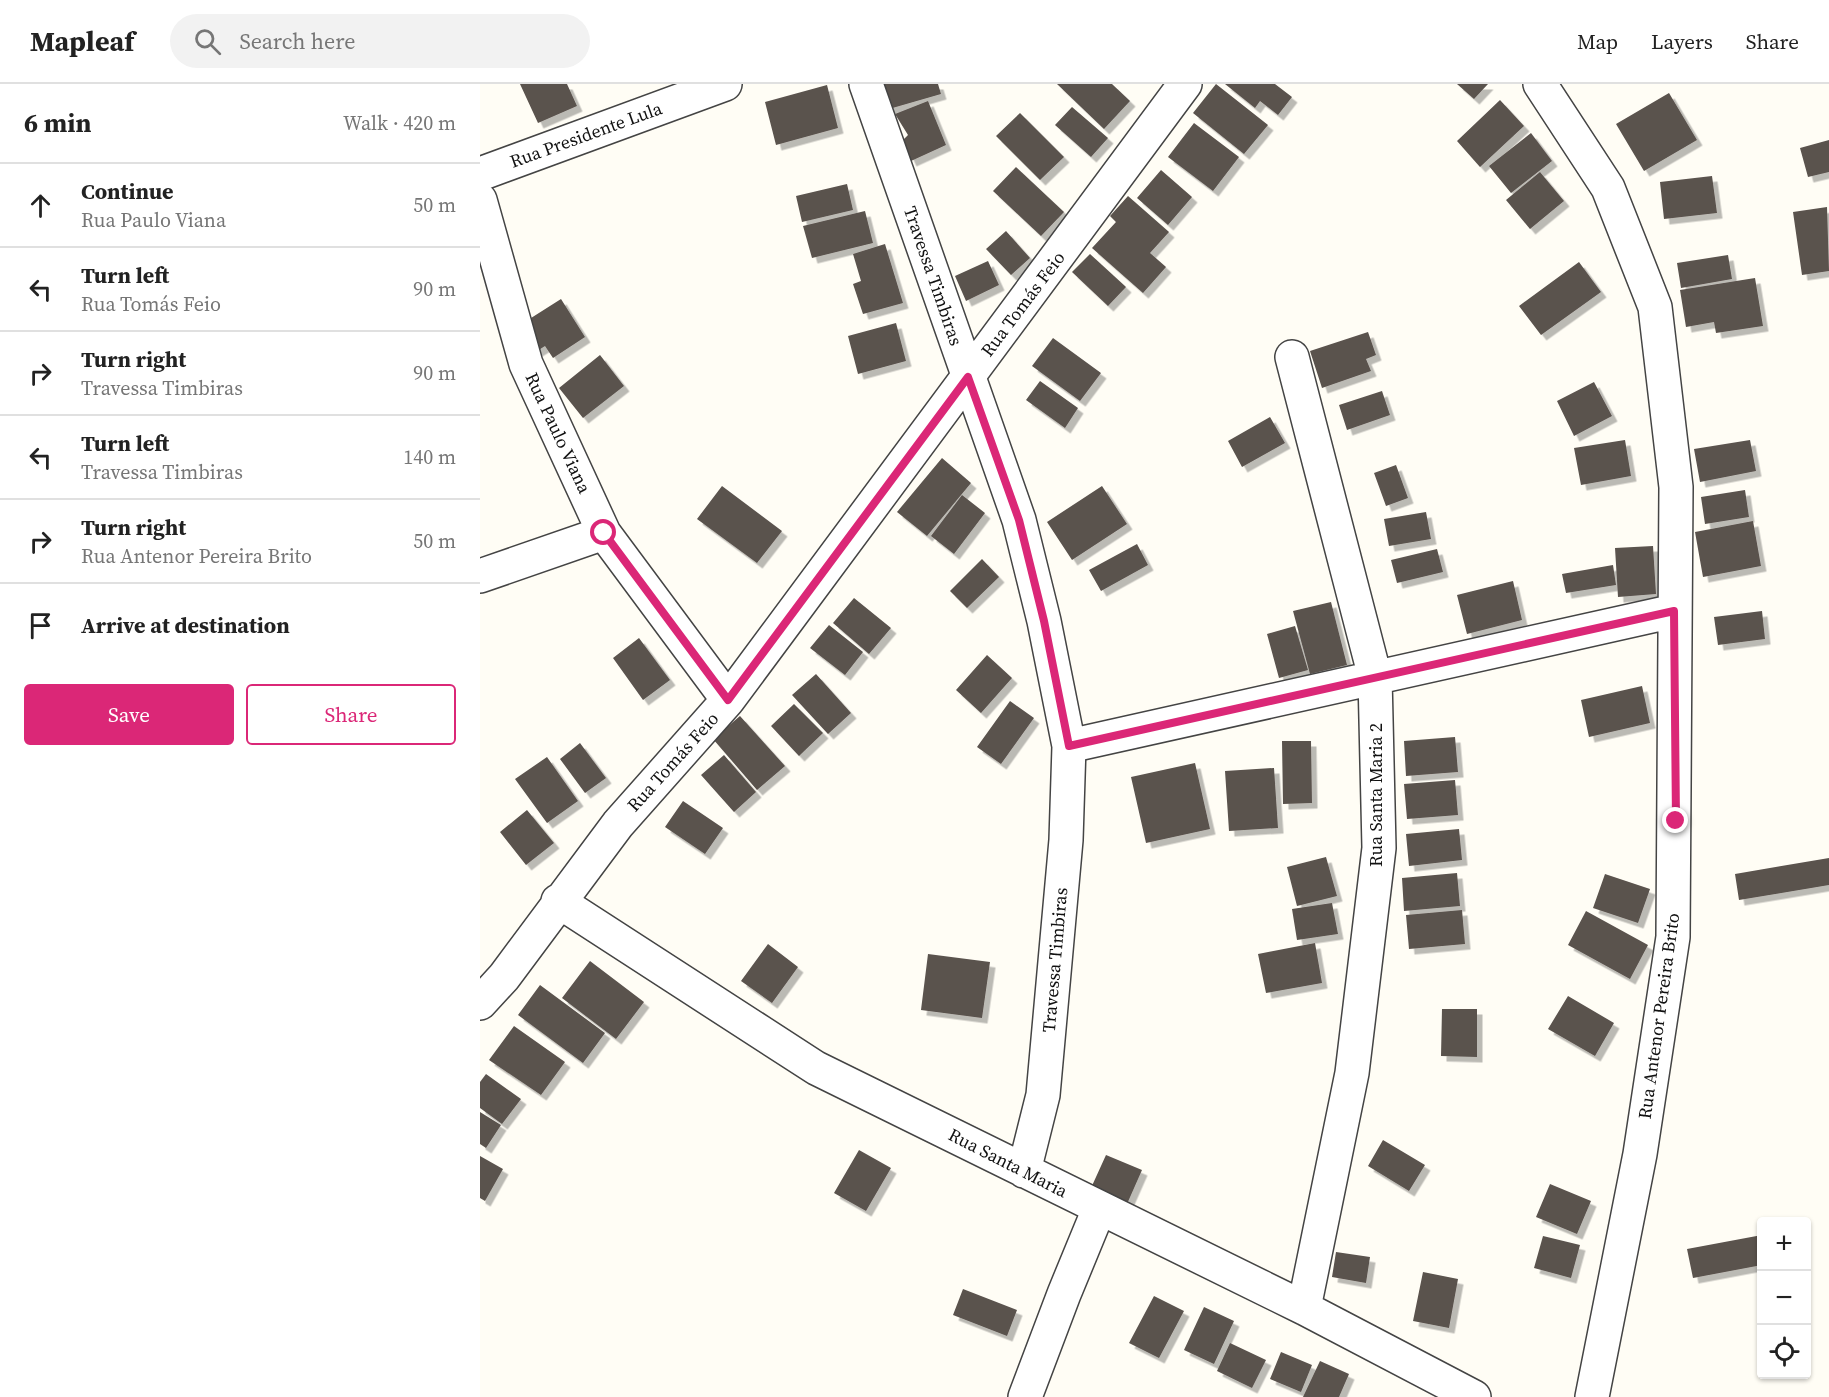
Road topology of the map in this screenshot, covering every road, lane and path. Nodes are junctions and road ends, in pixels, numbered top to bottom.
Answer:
1 (725, 84) edge
2 (867, 84) edge
3 (1185, 84) edge
4 (1540, 84) edge
5 (480, 174) edge
6 (480, 200) edge
7 (1292, 357) dead end
8 (968, 377) junction
9 (604, 533) junction
10 (480, 576) edge
11 (1674, 611) junction
12 (1375, 677) junction
13 (728, 700) junction
14 (1069, 746) junction
15 (558, 901) junction
16 (480, 1003) edge
17 (1024, 1172) junction
18 (1099, 1209) junction
19 (1304, 1308) junction
20 (1025, 1397) edge
21 (1474, 1397) edge
22 (1592, 1397) edge

1 - 5 street, Rua Presidente Lula
2 - 8 street, Travessa Timbiras
3 - 8 street, Rua Tomás Feio
4 - 11 street, Rua Antenor Pereira Brito
6 - 9 street, Rua Paulo Viana
7 - 12 street, Rua Santa Maria 2
8 - 13 street, Rua Tomás Feio
8 - 14 street, Travessa Timbiras
9 - 10 street
9 - 13 street, Rua Paulo Viana
11 - 12 street
11 - 22 street, Rua Antenor Pereira Brito
12 - 14 street
12 - 19 street, Rua Santa Maria 2
13 - 15 street, Rua Tomás Feio
14 - 17 street, Travessa Timbiras
15 - 16 street, Rua Tomás Feio
15 - 17 street, Rua Santa Maria
17 - 18 street, Rua Santa Maria
18 - 19 street, Rua Santa Maria
18 - 20 street
19 - 21 street, Rua Santa Maria

